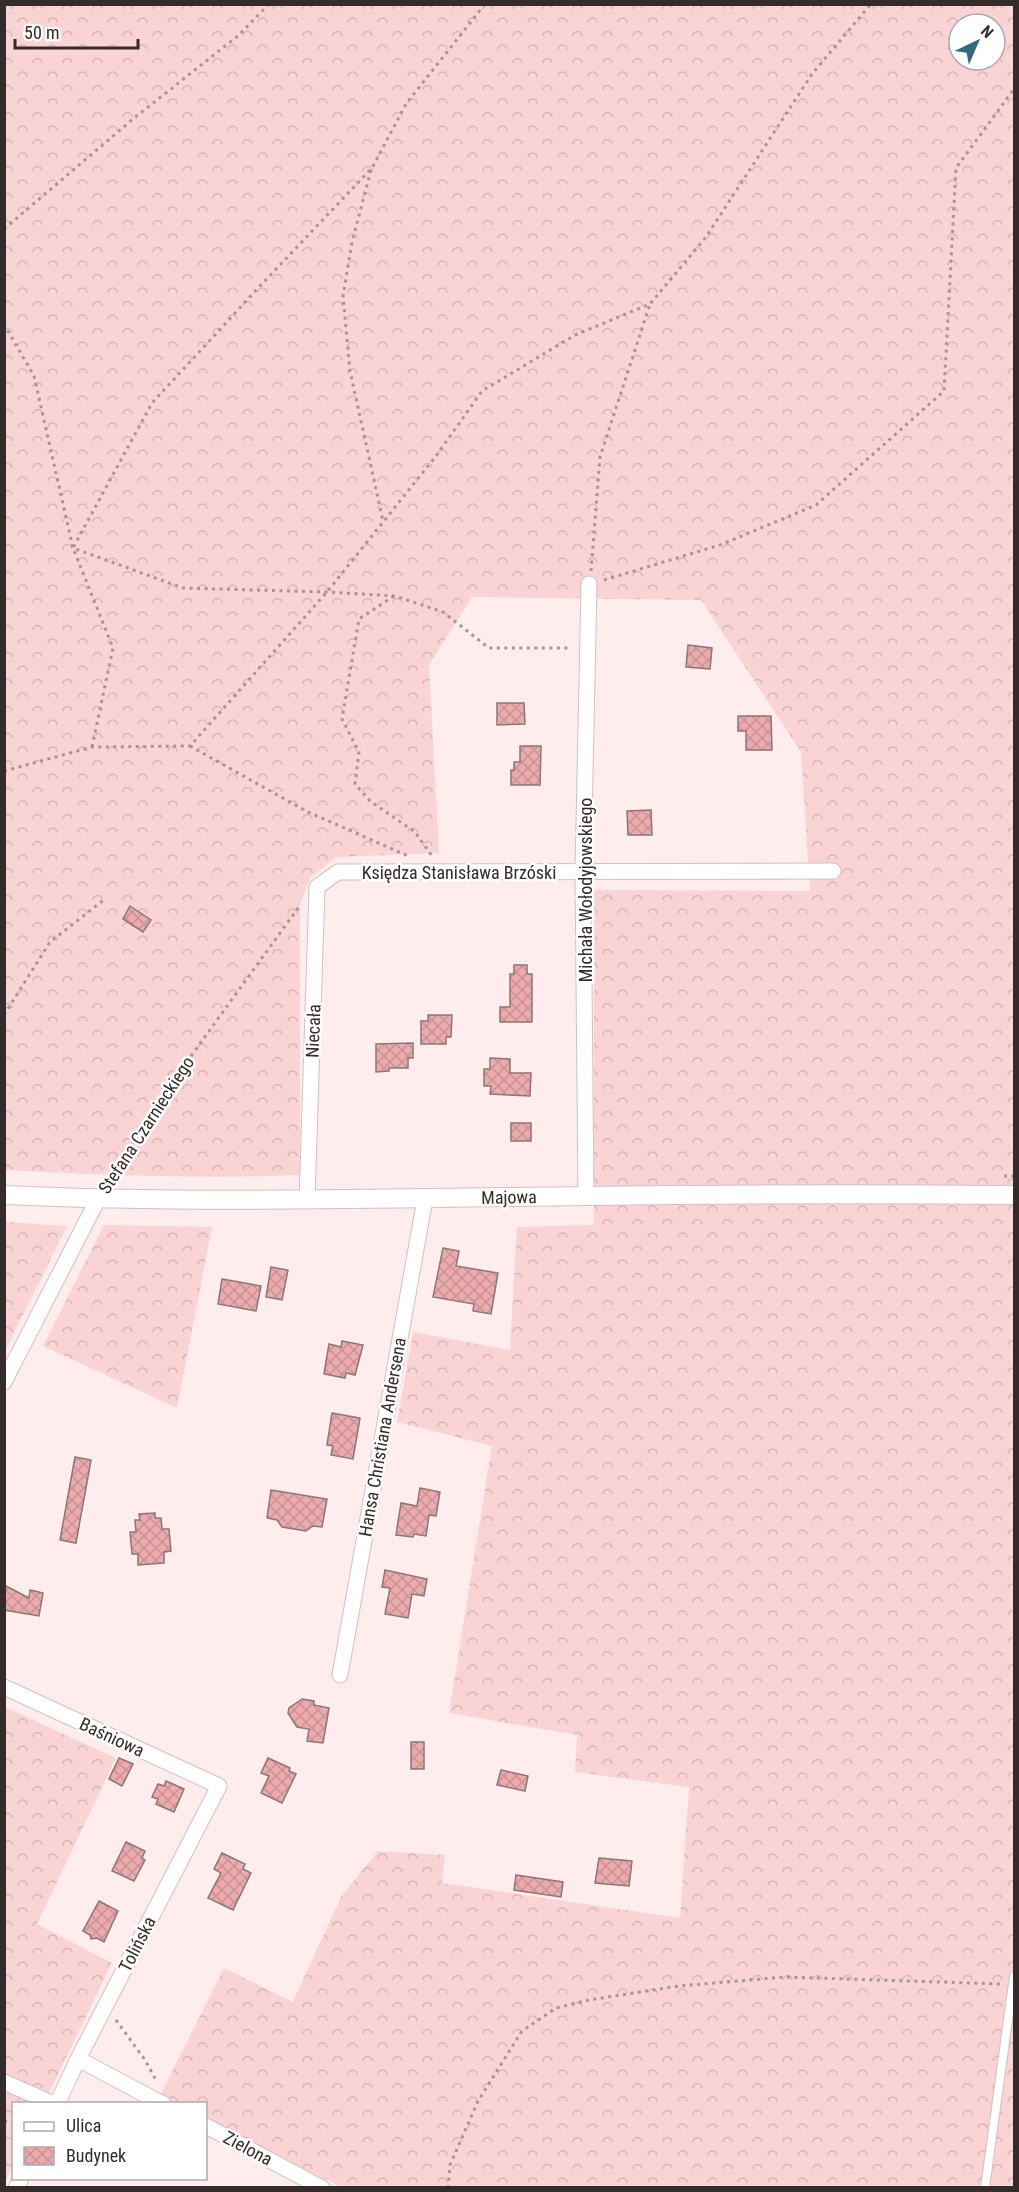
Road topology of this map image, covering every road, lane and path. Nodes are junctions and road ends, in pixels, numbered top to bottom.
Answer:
1 (269, 4) edge
2 (485, 4) edge
3 (871, 4) edge
4 (1014, 89) edge
5 (372, 168) junction
6 (4, 229) edge
7 (650, 304) junction
8 (4, 324) edge
9 (383, 521) junction
10 (73, 548) junction
11 (590, 584) junction
12 (327, 592) junction
13 (394, 596) junction
14 (588, 648) junction
15 (190, 746) junction
16 (92, 747) junction
17 (4, 771) edge
18 (412, 858) dead end
19 (833, 871) dead end
20 (444, 872) junction
21 (584, 872) junction
22 (317, 887) junction
23 (105, 899) dead end
24 (4, 1015) edge
25 (4, 1195) edge
26 (1014, 1195) edge
27 (586, 1196) junction
28 (98, 1199) junction
29 (425, 1199) junction
30 (307, 1201) junction
31 (4, 1382) edge
32 (340, 1675) dead end
33 (4, 1687) edge
34 (219, 1786) joint
35 (1014, 1980) edge
36 (104, 2009) junction
37 (78, 2059) junction
38 (4, 2082) edge
39 (159, 2086) dead end
40 (53, 2102) edge
41 (56, 2102) edge
42 (161, 2102) edge
43 (207, 2127) edge
44 (322, 2187) edge
45 (448, 2187) edge
46 (985, 2187) edge

1 - 6 path
2 - 5 path
3 - 7 path
4 - 11 path
5 - 9 path
5 - 10 path
7 - 9 path
7 - 11 path
8 - 10 path
9 - 12 path
10 - 12 path
10 - 16 path
11 - 14 street, Michała Wołodyjowskiego
12 - 13 path
12 - 15 path
13 - 14 path
13 - 20 path
14 - 21 street, Michała Wołodyjowskiego
15 - 16 path
15 - 18 path
16 - 17 path
19 - 21 street, Księdza Stanisława Brzóski
20 - 21 street, Księdza Stanisława Brzóski
20 - 22 street, Księdza Stanisława Brzóski
21 - 27 street, Michała Wołodyjowskiego
22 - 28 path, Stefana Czarnieckiego
22 - 30 street, Niecała
23 - 24 path
25 - 28 street, Majowa
26 - 27 street, Majowa
27 - 29 street, Majowa
28 - 30 street, Majowa
28 - 31 street, Stefana Czarnieckiego
29 - 30 street, Majowa
29 - 32 street, Hansa Christiana Andersena
33 - 34 street, Baśniowa
34 - 36 street, Tolińska
35 - 45 path
35 - 46 lane
36 - 37 street, Tolińska
36 - 39 path
37 - 41 street, Tolińska
37 - 42 street
38 - 40 street
43 - 44 street, Zielona

